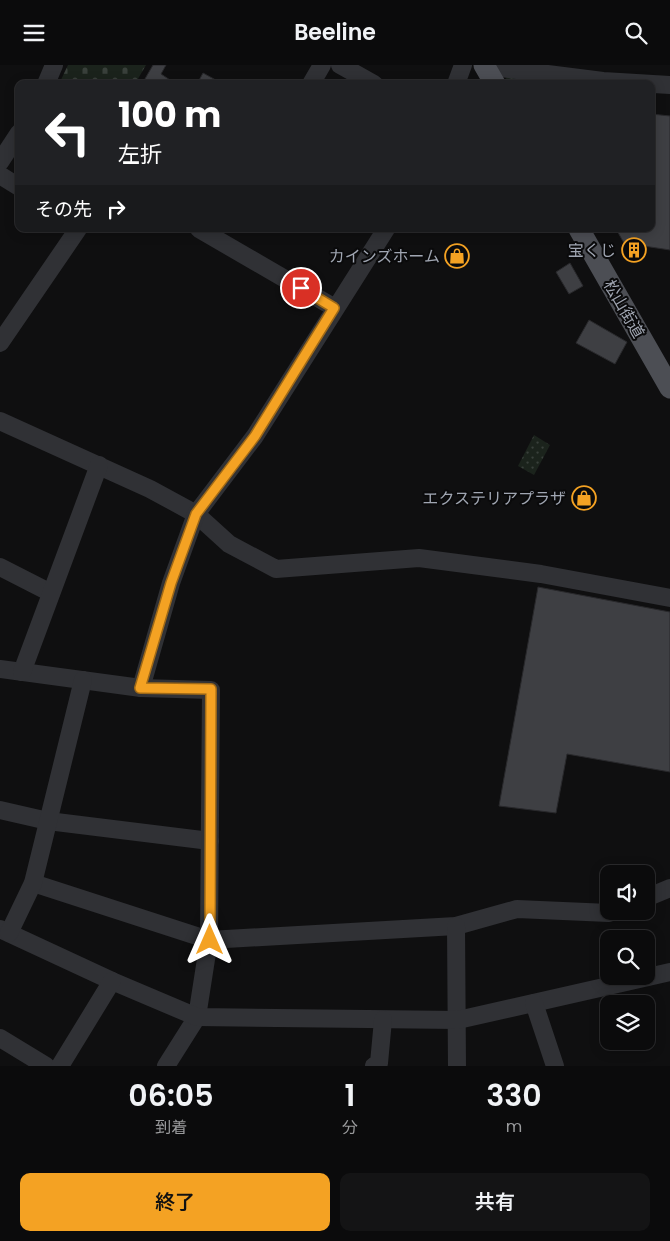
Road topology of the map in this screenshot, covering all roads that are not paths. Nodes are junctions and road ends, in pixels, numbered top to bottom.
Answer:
1 (54, 65) edge
2 (322, 65) edge
3 (340, 65) edge
4 (463, 65) edge
5 (488, 72) edge
6 (48, 80) edge
7 (313, 80) edge
8 (367, 80) edge
9 (457, 80) edge
10 (589, 80) edge
11 (655, 84) edge
12 (670, 85) edge
13 (15, 139) edge
14 (0, 162) edge
15 (0, 175) edge
16 (15, 184) edge
17 (76, 232) edge
18 (204, 232) edge
19 (384, 232) edge
20 (580, 232) edge
21 (334, 308) junction
22 (0, 343) edge
23 (670, 389) edge
24 (0, 421) edge
25 (99, 465) junction
26 (196, 514) junction
27 (0, 567) edge
28 (51, 593) junction
29 (670, 598) edge
30 (0, 669) edge
31 (22, 672) junction
32 (83, 680) junction
33 (140, 688) junction
34 (0, 810) edge
35 (48, 821) junction
36 (210, 841) junction
37 (33, 883) junction
38 (670, 887) edge
39 (655, 894) edge
40 (600, 913) edge
41 (456, 926) junction
42 (4, 931) edge
43 (210, 940) junction
44 (670, 972) edge
45 (112, 981) junction
46 (534, 1003) junction
47 (197, 1017) junction
48 (383, 1019) junction
49 (458, 1020) junction
50 (0, 1038) edge
51 (46, 1066) edge
52 (60, 1066) edge
53 (166, 1066) edge
54 (374, 1066) edge
55 (457, 1066) edge
56 (555, 1066) edge

1 - 6 street
2 - 7 street
3 - 8 street
4 - 9 street
5 - 10 street
11 - 12 street
13 - 14 street
15 - 16 street
17 - 22 street
18 - 21 street
19 - 21 street
20 - 23 main road, 松山街道
21 - 26 street
24 - 25 street
25 - 26 street
25 - 28 street
26 - 29 street
26 - 33 street
27 - 28 street
28 - 31 street
30 - 31 street
31 - 32 street
32 - 33 street
32 - 35 street
33 - 36 street
34 - 35 street
35 - 36 street
35 - 37 street
36 - 43 street
37 - 42 street
37 - 43 street
38 - 39 street
40 - 41 street
41 - 43 street
41 - 49 street
42 - 45 street
43 - 47 street
44 - 46 street
45 - 47 street
45 - 52 street
46 - 49 street
46 - 56 street
47 - 48 street
47 - 53 street
48 - 49 street
48 - 54 street
49 - 55 street
50 - 51 street

